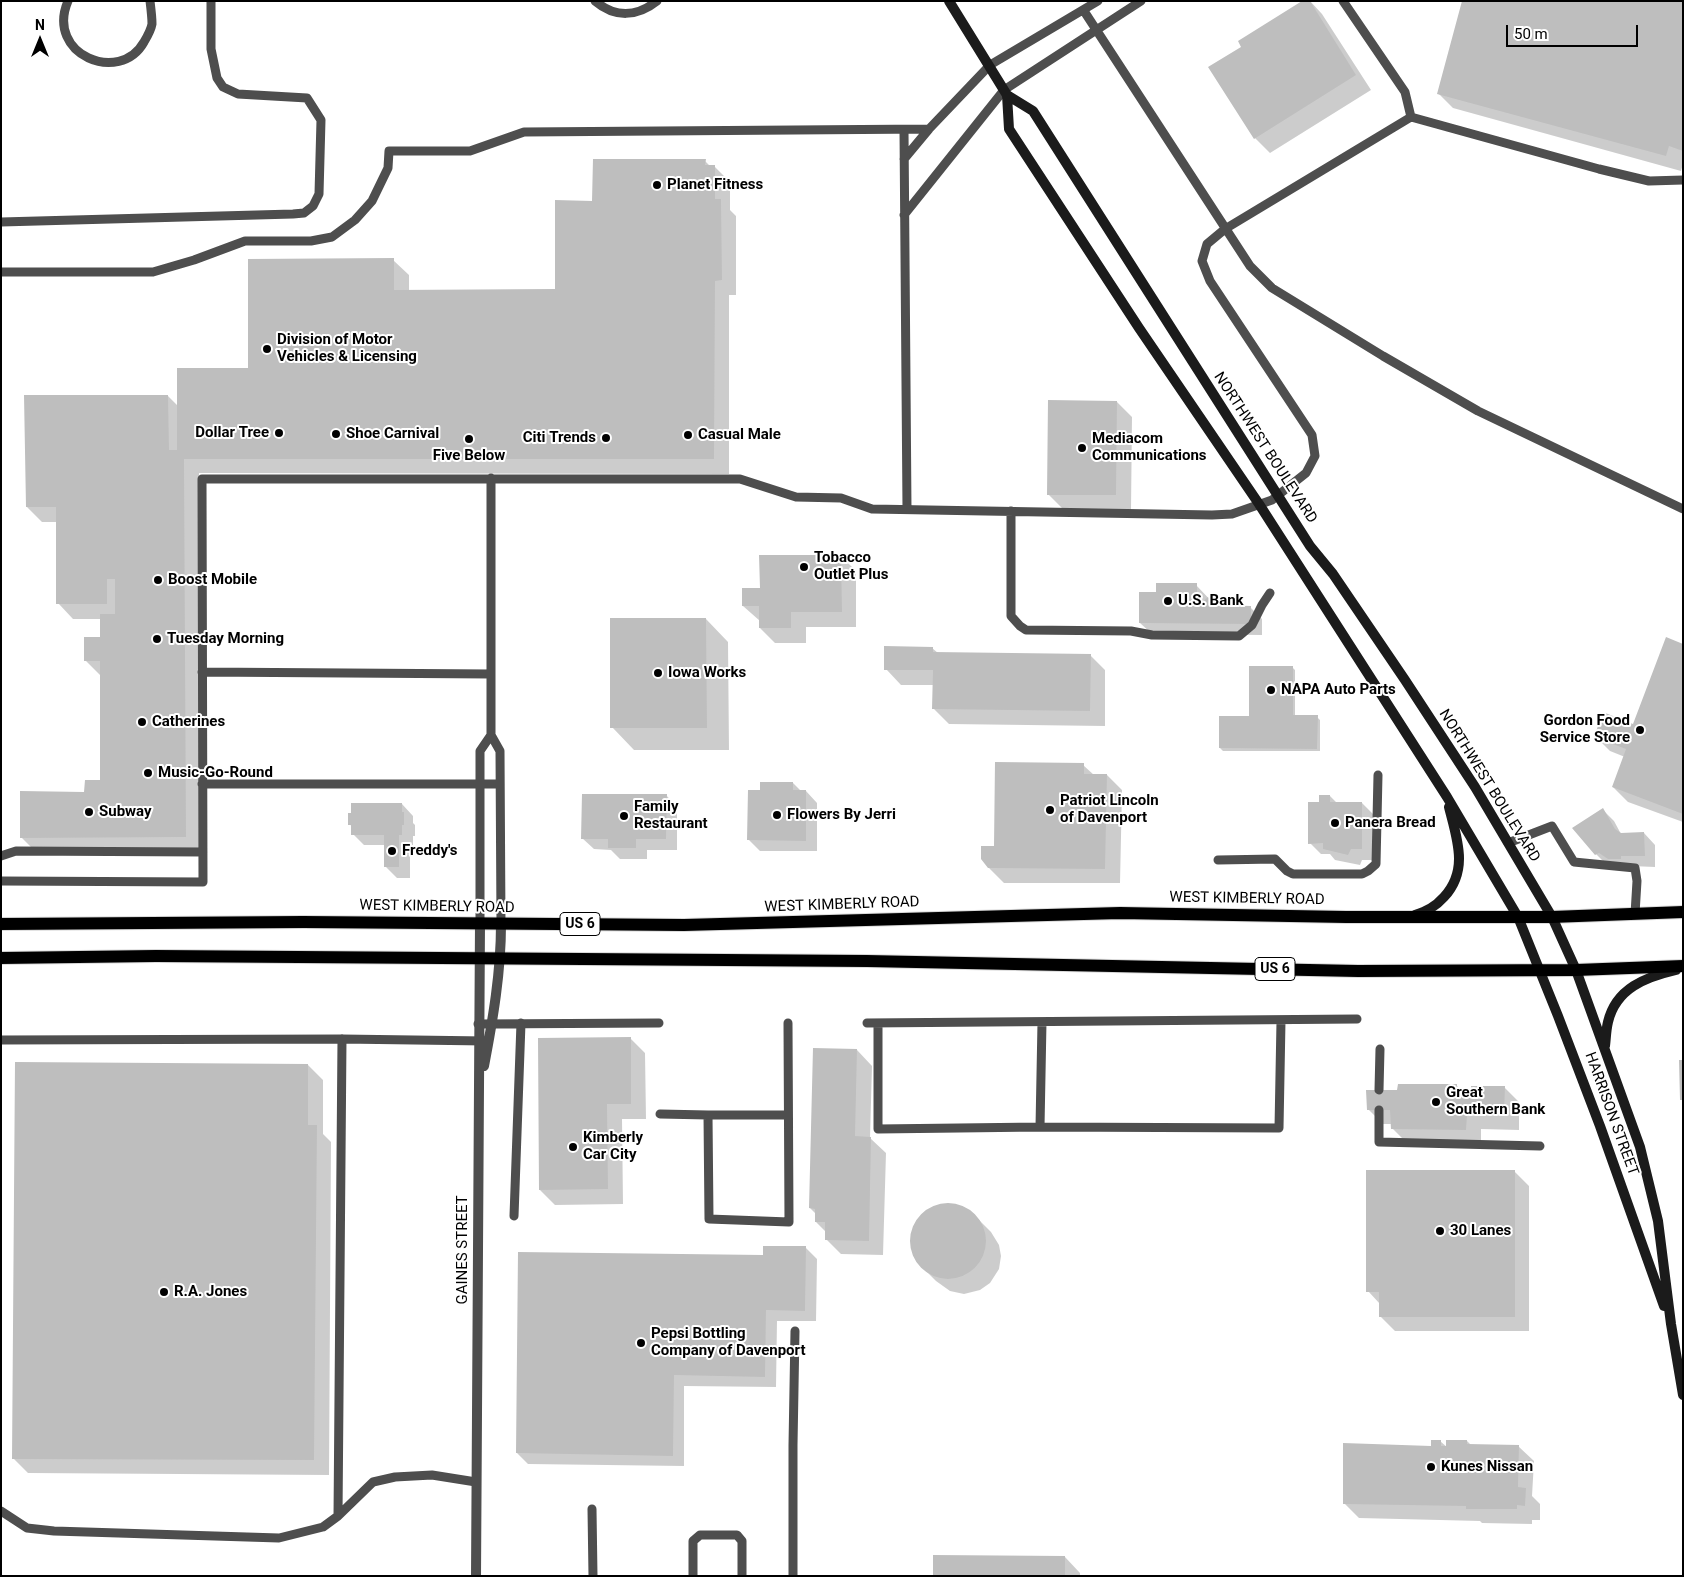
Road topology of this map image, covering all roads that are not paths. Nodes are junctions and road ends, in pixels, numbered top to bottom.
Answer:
1 (68, 1) edge
2 (150, 1) edge
3 (211, 1) edge
4 (595, 1) edge
5 (657, 1) edge
6 (949, 1) edge
7 (1098, 1) edge
8 (1142, 1) edge
9 (1343, 1) edge
10 (1084, 11) junction
11 (1097, 31) junction
12 (990, 66) junction
13 (1006, 92) junction
14 (1411, 117) junction
15 (929, 129) junction
16 (904, 130) junction
17 (904, 159) junction
18 (1683, 180) edge
19 (904, 215) junction
20 (1, 222) edge
21 (1225, 230) junction
22 (1, 272) edge
23 (491, 478) junction
24 (1277, 495) junction
25 (1259, 504) junction
26 (907, 509) junction
27 (1683, 509) edge
28 (1010, 511) junction
29 (1270, 593) dead end
30 (202, 672) junction
31 (491, 674) junction
32 (491, 735) junction
33 (1378, 775) dead end
34 (202, 784) junction
35 (480, 784) junction
36 (500, 784) junction
37 (1447, 797) junction
38 (1508, 843) junction
39 (203, 852) junction
40 (1, 856) edge
41 (1218, 860) dead end
42 (1, 881) edge
43 (1683, 912) edge
44 (1635, 914) junction
45 (1409, 917) junction
46 (1518, 917) junction
47 (1552, 917) junction
48 (1, 924) edge
49 (480, 924) junction
50 (501, 924) junction
51 (1, 958) edge
52 (479, 958) junction
53 (501, 958) junction
54 (1683, 967) edge
55 (1539, 970) junction
56 (1576, 970) junction
57 (1357, 1020) dead end
58 (1281, 1021) junction
59 (1042, 1022) junction
60 (492, 1023) junction
61 (521, 1023) junction
62 (659, 1023) dead end
63 (788, 1023) dead end
64 (867, 1023) dead end
65 (878, 1023) junction
66 (478, 1024) junction
67 (1, 1040) edge
68 (342, 1040) junction
69 (484, 1041) junction
70 (1605, 1049) junction
71 (1380, 1050) dead end
72 (1379, 1090) dead end
73 (1379, 1110) dead end
74 (660, 1114) dead end
75 (708, 1115) junction
76 (788, 1115) junction
77 (1040, 1127) junction
78 (1540, 1146) dead end
79 (514, 1216) dead end
80 (1671, 1324) junction
81 (795, 1331) dead end
82 (1683, 1396) edge
83 (476, 1482) junction
84 (592, 1509) dead end
85 (1, 1511) edge
86 (338, 1516) junction
87 (476, 1576) edge
88 (593, 1576) edge
89 (693, 1576) edge
90 (742, 1576) edge
91 (794, 1576) edge

1 - 2 lane
3 - 20 lane
4 - 5 lane
6 - 12 main road, NORTHWEST BOULEVARD
7 - 10 lane
8 - 11 lane
9 - 14 lane
10 - 11 lane
10 - 12 lane
11 - 13 lane
11 - 21 lane
12 - 13 main road, NORTHWEST BOULEVARD
12 - 15 lane
13 - 19 lane
13 - 24 main road, NORTHWEST BOULEVARD
13 - 25 main road
14 - 18 lane
14 - 21 lane
15 - 16 lane
15 - 17 lane
16 - 17 lane
16 - 22 lane
17 - 19 lane
19 - 26 lane
21 - 24 lane
21 - 27 lane
23 - 26 lane
23 - 30 lane
23 - 31 lane
24 - 25 lane
24 - 38 main road, NORTHWEST BOULEVARD
25 - 28 lane
25 - 37 main road
26 - 28 lane
28 - 29 lane
30 - 31 lane
30 - 34 lane
31 - 32 lane
32 - 35 lane
32 - 36 lane
33 - 41 lane
34 - 35 lane
34 - 39 lane
35 - 36 lane
35 - 49 lane
36 - 50 lane
37 - 45 main road
37 - 46 main road
38 - 44 lane
38 - 47 main road, NORTHWEST BOULEVARD
39 - 40 lane
39 - 42 lane
43 - 44 main road, WEST KIMBERLY ROAD / US 6
44 - 47 main road, WEST KIMBERLY ROAD / US 6
45 - 46 main road, WEST KIMBERLY ROAD / US 6
45 - 50 main road, WEST KIMBERLY ROAD / US 6
46 - 47 main road, WEST KIMBERLY ROAD / US 6
46 - 55 main road, HARRISON STREET
47 - 56 main road, HARRISON STREET
48 - 49 main road, WEST KIMBERLY ROAD / US 6
49 - 50 main road, WEST KIMBERLY ROAD / US 6
49 - 52 street, GAINES STREET
50 - 53 street
51 - 52 main road, US 6
52 - 53 main road, US 6
52 - 66 street, GAINES STREET
53 - 55 main road, US 6
53 - 60 street
54 - 56 main road, US 6
54 - 70 main road
55 - 56 main road, US 6
55 - 80 main road, HARRISON STREET
56 - 70 main road, HARRISON STREET
57 - 58 lane
58 - 59 lane
58 - 77 lane
59 - 65 lane
59 - 77 lane
60 - 61 lane
60 - 66 lane
60 - 69 street
61 - 62 lane
61 - 79 lane
63 - 76 lane
64 - 65 lane
65 - 77 lane
66 - 69 street, GAINES STREET
67 - 68 lane
68 - 69 lane
68 - 86 lane
69 - 83 street, GAINES STREET
70 - 80 main road, HARRISON STREET
71 - 72 lane
73 - 78 lane
74 - 75 lane
75 - 76 lane
75 - 76 lane
80 - 82 main road, HARRISON STREET
81 - 91 lane
83 - 86 lane
83 - 87 street, GAINES STREET
84 - 88 lane
85 - 86 lane
89 - 90 lane

